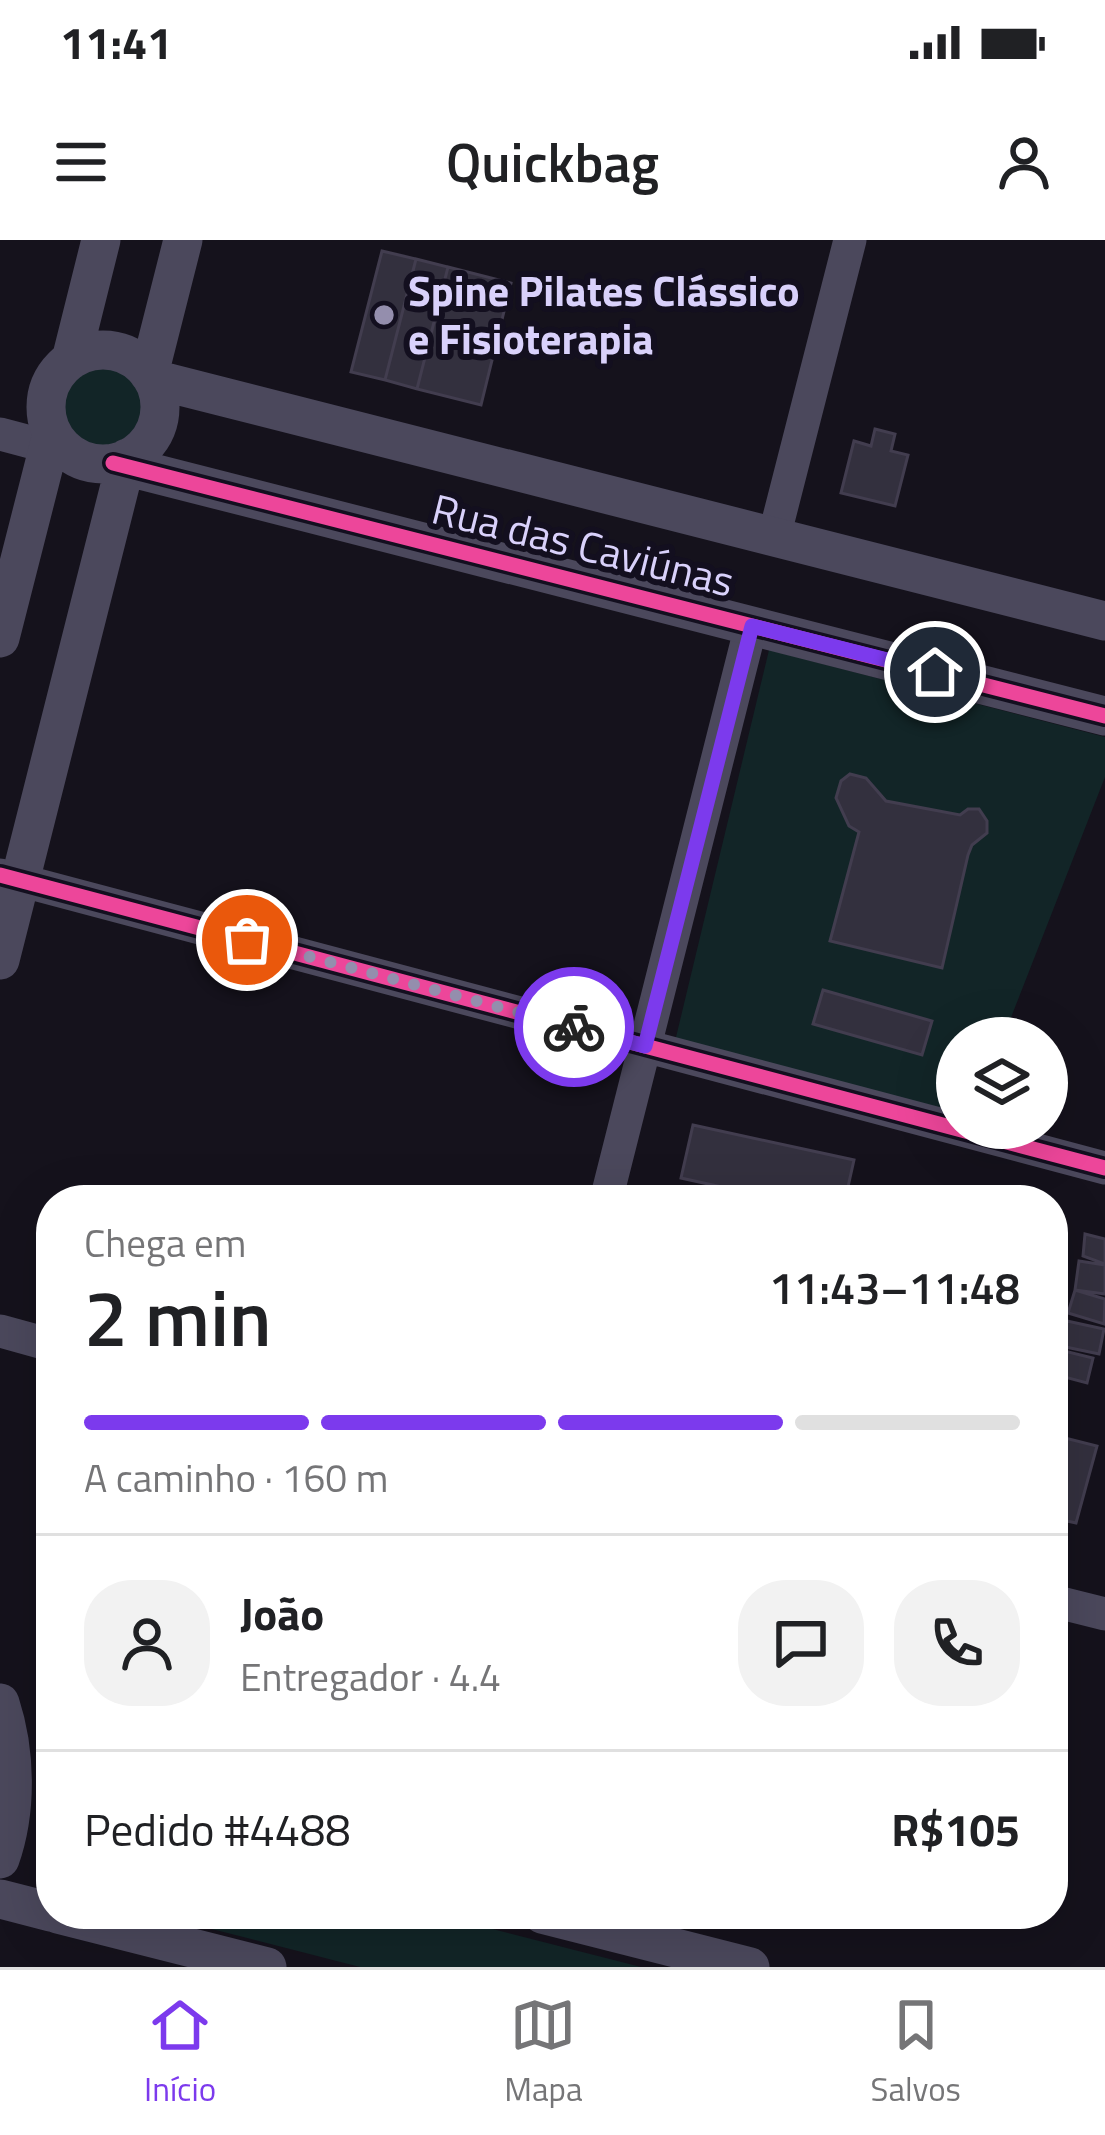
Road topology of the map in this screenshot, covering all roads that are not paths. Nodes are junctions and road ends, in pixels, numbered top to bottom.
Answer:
1 (101, 240) edge
2 (183, 240) edge
3 (850, 240) edge
4 (71, 360) junction
5 (151, 376) junction
6 (0, 434) edge
7 (56, 444) junction
8 (122, 462) junction
9 (774, 537) junction
10 (1105, 621) edge
11 (752, 626) junction
12 (0, 638) edge
13 (1105, 716) edge
14 (10, 878) edge
15 (0, 960) edge
16 (645, 1046) junction
17 (1105, 1168) edge
18 (610, 1185) edge
19 (0, 1331) edge
20 (36, 1341) edge
21 (1068, 1605) edge
22 (1105, 1614) edge
23 (0, 1703) edge
24 (13, 1780) junction
25 (36, 1786) edge
26 (0, 1859) edge
27 (0, 1899) edge
28 (36, 1908) edge
29 (117, 1929) edge
30 (601, 1929) edge
31 (267, 1967) edge
32 (750, 1967) edge

1 - 4 street
2 - 5 street
3 - 9 street
4 - 5 street, Rua das Caviúnas
4 - 7 street
5 - 8 street
5 - 9 street, Rua das Caviúnas
6 - 7 street, Rua das Caviúnas
7 - 8 street, Rua das Caviúnas
7 - 12 street
8 - 11 street, Rua das Caviúnas
8 - 14 street
9 - 10 street, Rua das Caviúnas
11 - 13 street, Rua das Caviúnas
11 - 16 street
14 - 15 street
14 - 16 street
16 - 17 street
16 - 18 street
19 - 20 street
21 - 22 street
23 - 24 street
24 - 25 street
24 - 26 street
27 - 28 street
29 - 31 street
30 - 32 street

